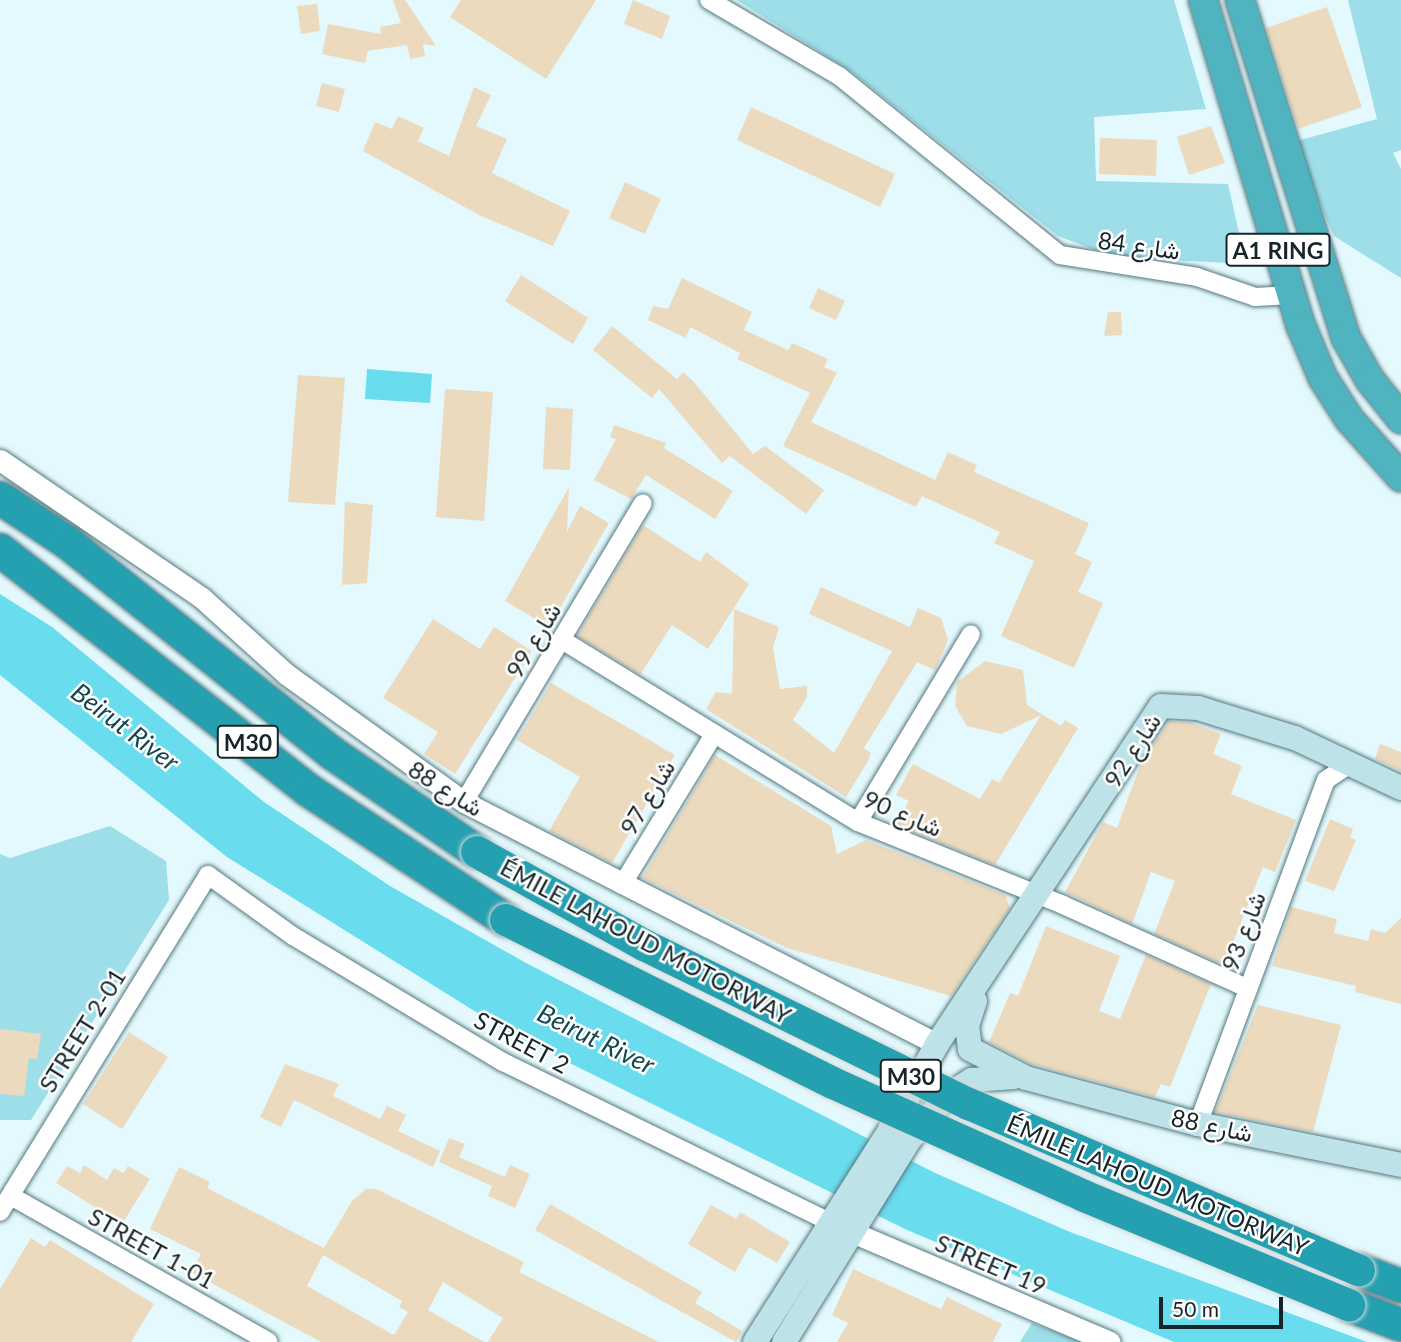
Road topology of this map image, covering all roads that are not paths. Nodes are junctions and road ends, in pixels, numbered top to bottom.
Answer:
1 (709, 0) edge
2 (1203, 0) edge
3 (1240, 0) edge
4 (1292, 295) junction
5 (1401, 419) edge
6 (0, 460) edge
7 (1401, 477) edge
8 (0, 498) edge
9 (643, 503) dead end
10 (0, 550) edge
11 (971, 634) dead end
12 (562, 640) junction
13 (714, 734) junction
14 (1347, 766) junction
15 (1401, 788) edge
16 (464, 802) junction
17 (858, 822) junction
18 (208, 875) joint
19 (622, 886) junction
20 (1038, 895) junction
21 (986, 975) junction
22 (1247, 988) junction
23 (937, 1044) junction
24 (1026, 1078) junction
25 (1198, 1124) junction
26 (900, 1135) junction
27 (1401, 1165) edge
28 (11, 1196) junction
29 (0, 1212) edge
30 (846, 1220) junction
31 (1401, 1286) edge
32 (1401, 1325) edge
33 (269, 1342) edge
34 (755, 1342) edge
35 (783, 1342) edge
36 (1110, 1342) edge

1 - 4 street, شارع 84
2 - 4 highway, A1 RING
3 - 5 highway, A1 RING
4 - 7 highway, A1 RING
6 - 16 street, شارع 88
8 - 31 highway, ÉMILE LAHOUD MOTORWAY / M30, bridge
9 - 12 street, شارع 99
10 - 32 highway, ÉMILE LAHOUD MOTORWAY / M30, bridge
11 - 17 street
12 - 13 street, شارع 90
12 - 16 street, شارع 99
13 - 17 street, شارع 90
13 - 19 street, شارع 97
14 - 15 main road, شارع 92
14 - 20 main road, شارع 92
14 - 22 street, شارع 93
16 - 19 street, شارع 88
17 - 20 street, شارع 90
18 - 28 street, STREET 2-01
18 - 30 street, STREET 2
19 - 23 street, شارع 88
20 - 21 main road, شارع 92
20 - 22 street, شارع 90
21 - 23 main road
21 - 24 main road
22 - 25 street, شارع 93
23 - 26 main road
24 - 25 main road, شارع 88
24 - 26 main road
25 - 27 main road, شارع 88
26 - 30 main road
28 - 29 street, STREET 2-01
28 - 33 street, STREET 1-01
30 - 34 main road
30 - 35 main road
30 - 36 street, STREET 19

